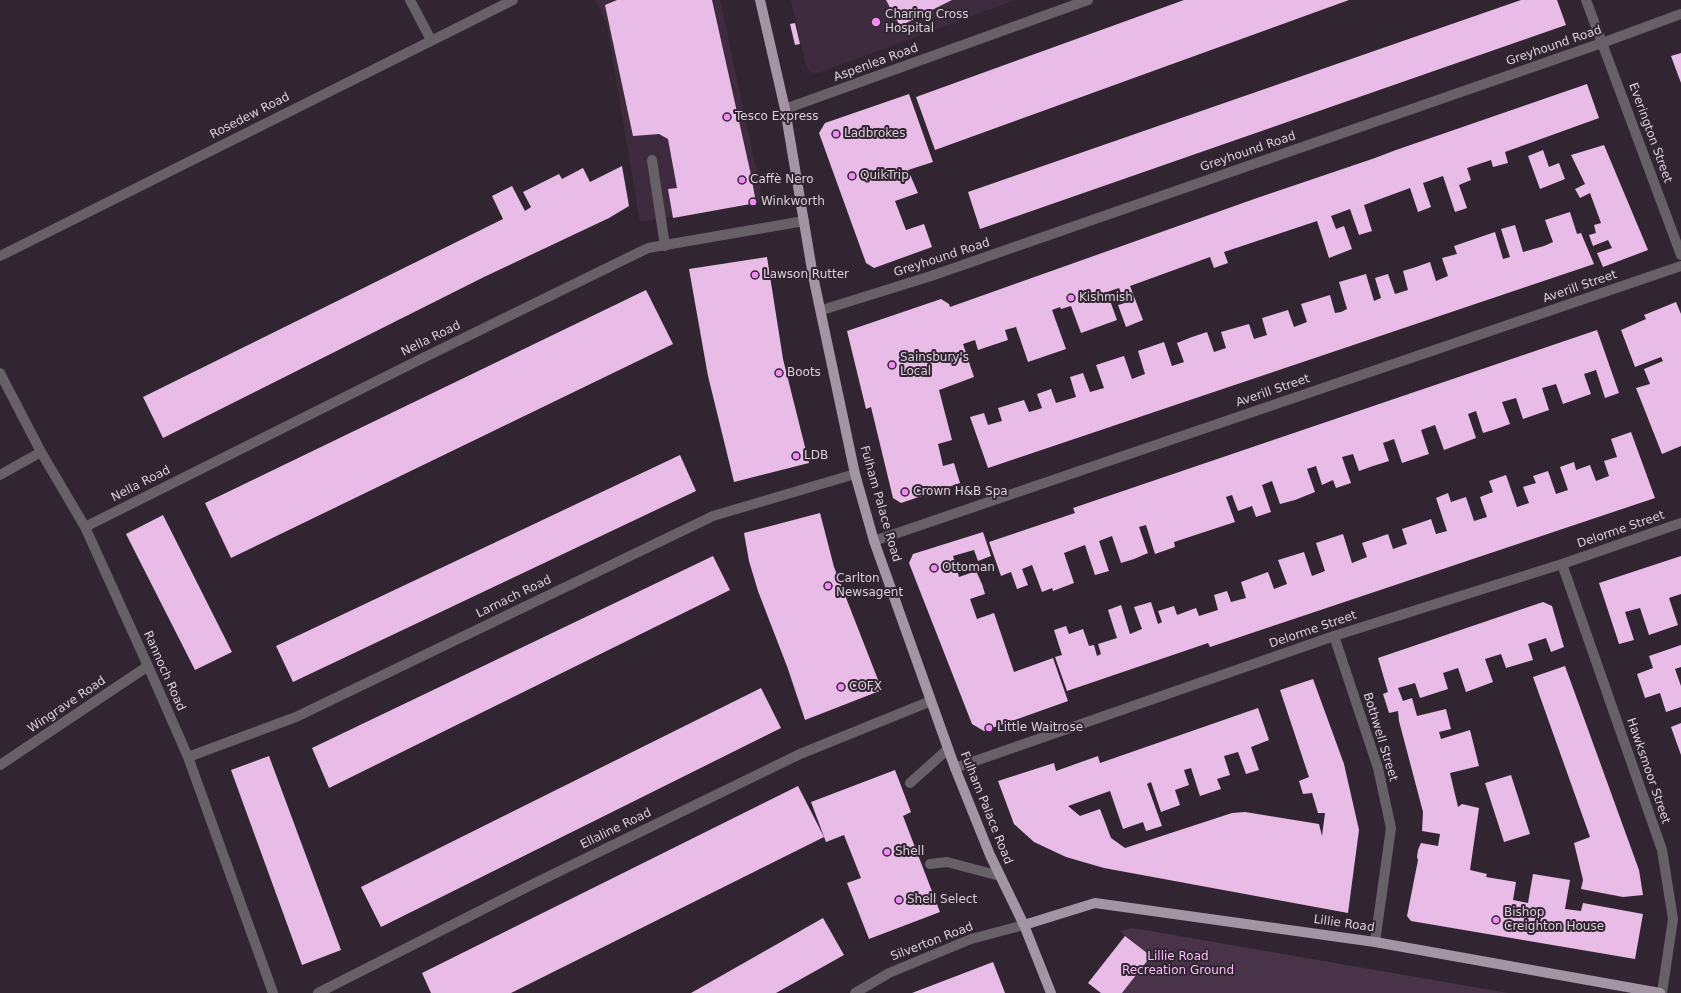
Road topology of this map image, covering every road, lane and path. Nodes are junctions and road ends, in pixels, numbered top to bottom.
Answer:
1 (410, 0) edge
2 (513, 0) edge
3 (760, 0) edge
4 (1088, 0) edge
5 (1586, 0) edge
6 (1681, 14) edge
7 (431, 40) junction
8 (1602, 43) junction
9 (785, 109) junction
10 (652, 160) dead end
11 (804, 221) junction
12 (665, 246) junction
13 (1681, 255) edge
14 (0, 256) edge
15 (1681, 266) edge
16 (822, 310) junction
17 (0, 374) edge
18 (42, 452) junction
19 (855, 474) junction
20 (0, 475) edge
21 (1681, 523) edge
22 (85, 527) junction
23 (874, 541) junction
24 (1562, 564) junction
25 (1334, 636) junction
26 (148, 666) junction
27 (931, 701) junction
28 (948, 749) junction
29 (188, 757) junction
30 (0, 765) edge
31 (955, 768) junction
32 (910, 783) dead end
33 (930, 864) dead end
34 (1000, 876) junction
35 (1024, 925) junction
36 (1375, 942) junction
37 (273, 993) edge
38 (318, 993) edge
39 (854, 993) edge
40 (1051, 993) edge
41 (1661, 993) edge

1 - 7 street
2 - 7 street, Rosedew Road
3 - 9 main road, Fulham Palace Road
4 - 9 street, Aspenlea Road
5 - 8 street
6 - 8 street, Greyhound Road
7 - 14 street, Rosedew Road
8 - 13 street, Everington Street
8 - 16 street, Greyhound Road
9 - 11 main road, Fulham Palace Road
10 - 12 street
11 - 12 street, Nella Road
11 - 16 main road, Fulham Palace Road
12 - 22 street, Nella Road
15 - 23 street, Averill Street
16 - 19 main road, Fulham Palace Road
17 - 18 street, Rannoch Road
18 - 20 street
18 - 22 street, Rannoch Road
19 - 23 main road, Fulham Palace Road
19 - 29 street, Larnach Road
21 - 24 street, Delorme Street
22 - 26 street, Rannoch Road
23 - 27 main road, Fulham Palace Road
24 - 25 street, Delorme Street
24 - 41 street, Hawksmoor Street
25 - 31 street, Delorme Street
25 - 36 street, Bothwell Street
26 - 29 street, Rannoch Road
26 - 30 street, Wingrave Road
27 - 28 main road, Fulham Palace Road
27 - 38 street, Ellaline Road
28 - 31 main road, Fulham Palace Road
28 - 32 street
29 - 37 street, Rannoch Road
31 - 34 main road, Fulham Palace Road
33 - 34 street
34 - 35 main road, Fulham Palace Road
35 - 36 main road, Lillie Road
35 - 39 street, Silverton Road
35 - 40 main road, Fulham Palace Road
36 - 41 main road, Lillie Road

